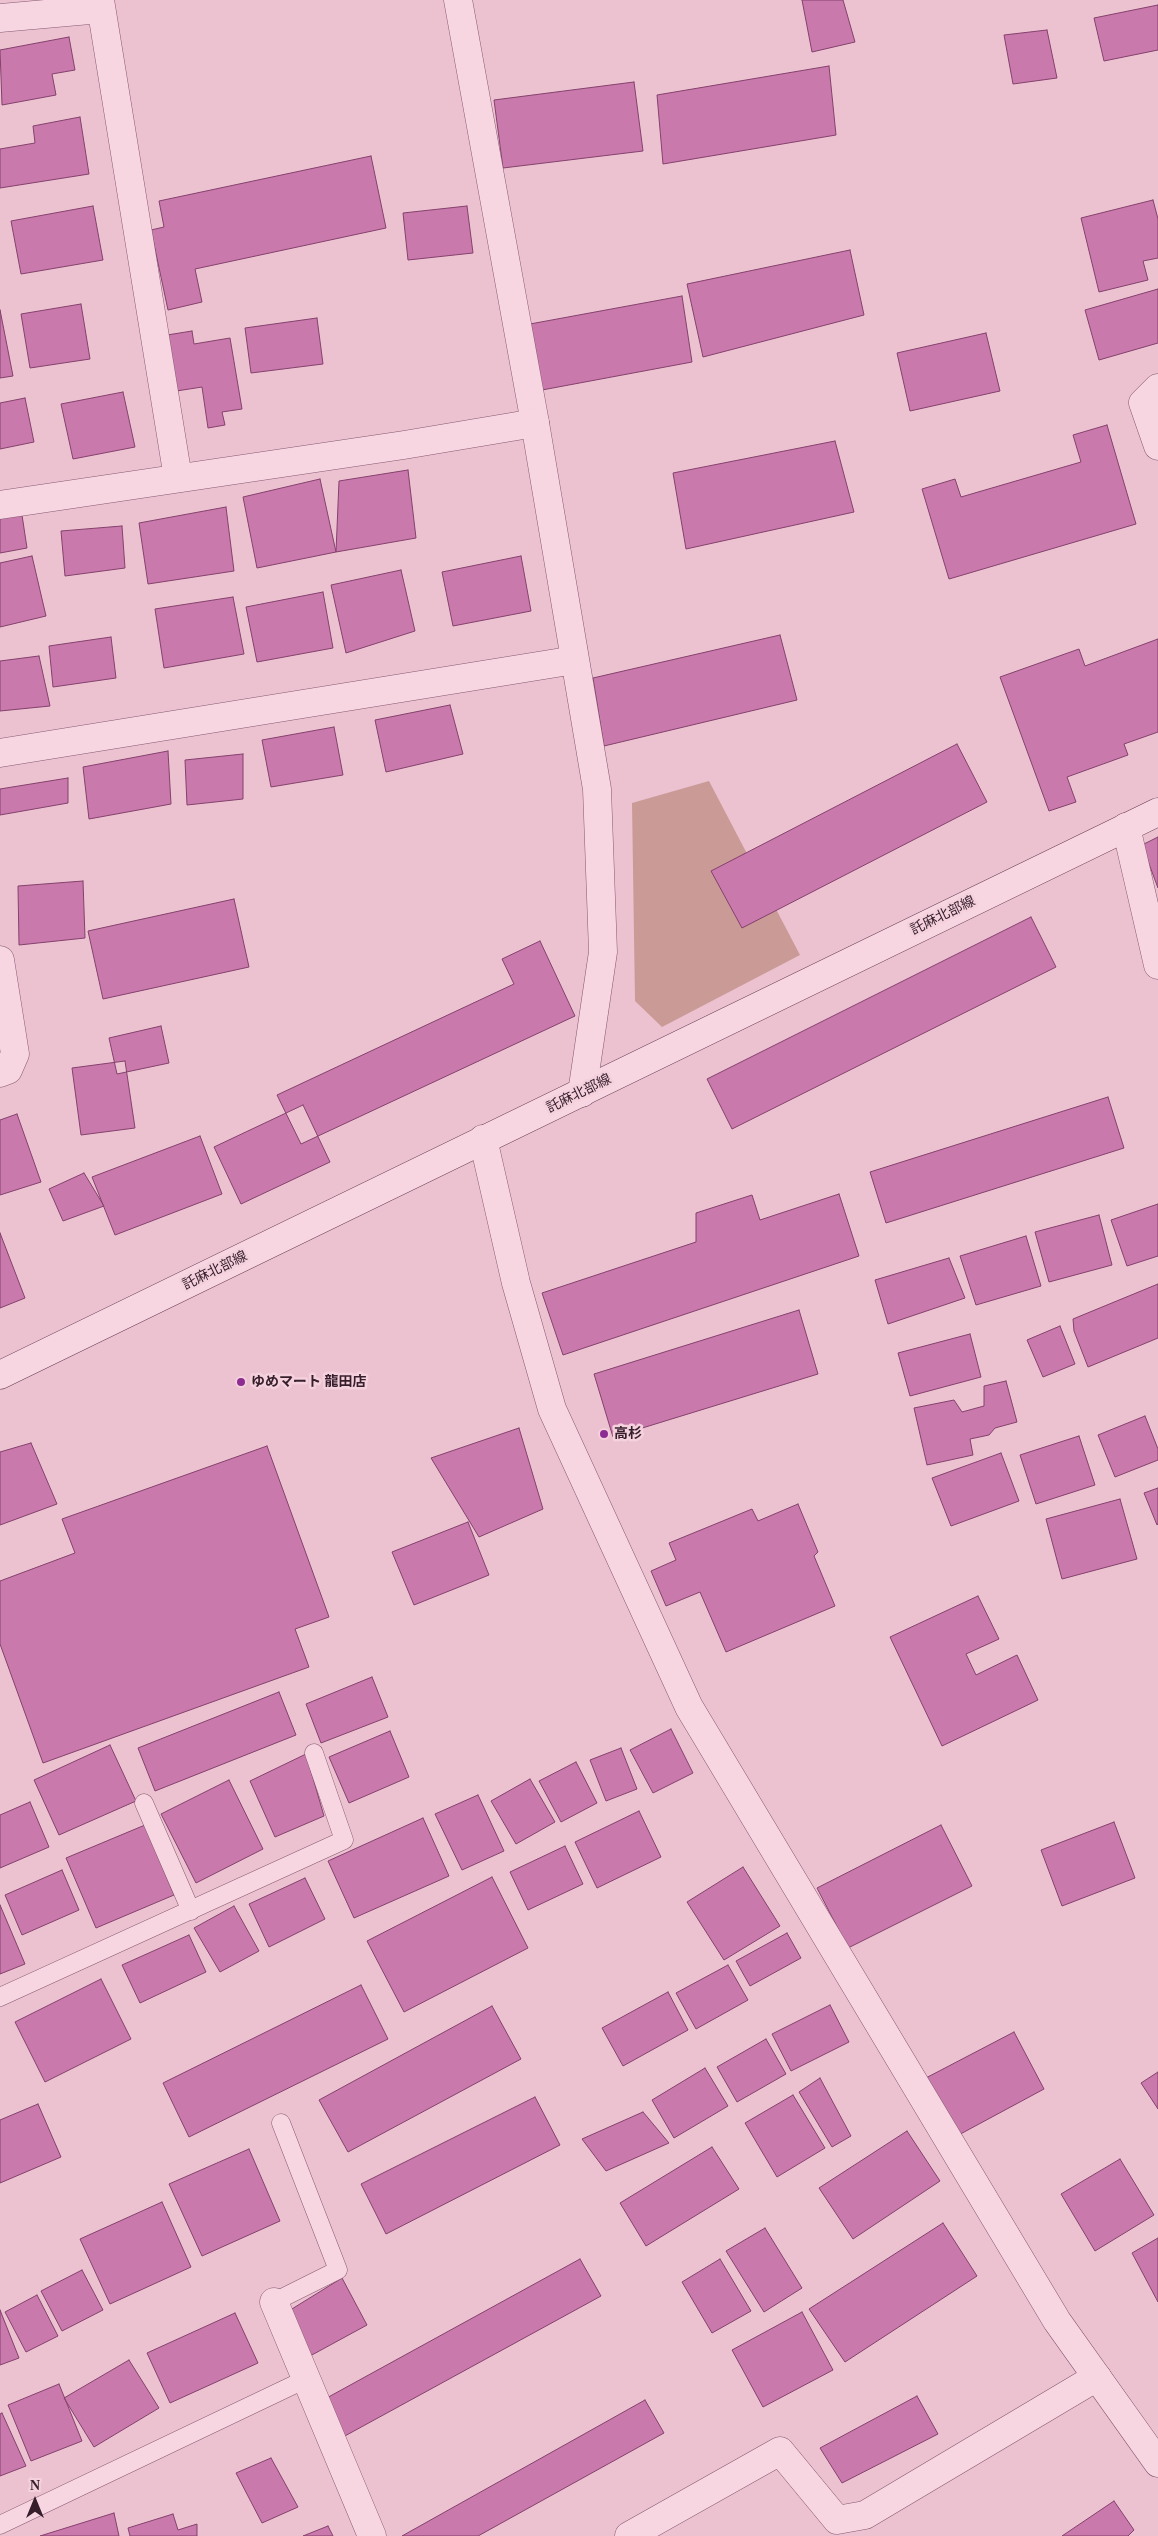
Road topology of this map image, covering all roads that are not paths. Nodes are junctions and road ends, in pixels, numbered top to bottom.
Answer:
1 (458, 0) edge
2 (100, 4) edge
3 (0, 18) edge
4 (1158, 388) edge
5 (534, 423) junction
6 (1158, 446) edge
7 (178, 478) junction
8 (0, 505) edge
9 (575, 660) junction
10 (0, 753) edge
11 (1158, 812) edge
12 (1126, 826) junction
13 (0, 960) edge
14 (1158, 965) edge
15 (0, 1073) edge
16 (582, 1093) junction
17 (483, 1140) junction
18 (0, 1375) edge
19 (314, 1753) dead end
20 (144, 1803) dead end
21 (191, 1910) junction
22 (0, 1997) edge
23 (281, 2123) dead end
24 (274, 2302) joint
25 (1097, 2378) junction
26 (306, 2379) junction
27 (1158, 2463) edge
28 (0, 2525) edge
29 (372, 2536) edge
30 (629, 2536) edge

1 - 5 street
2 - 3 street
2 - 7 street
4 - 6 street
5 - 7 street
5 - 9 street
7 - 8 street
9 - 10 street
9 - 16 street
11 - 12 street, 託麻北部線
12 - 14 street
12 - 16 street, 託麻北部線
13 - 15 street
16 - 17 street, 託麻北部線
17 - 18 street, 託麻北部線
17 - 25 street
19 - 21 lane
20 - 21 lane
21 - 22 lane
23 - 24 lane
24 - 26 street
25 - 27 street
25 - 30 street
26 - 28 lane
26 - 29 street

